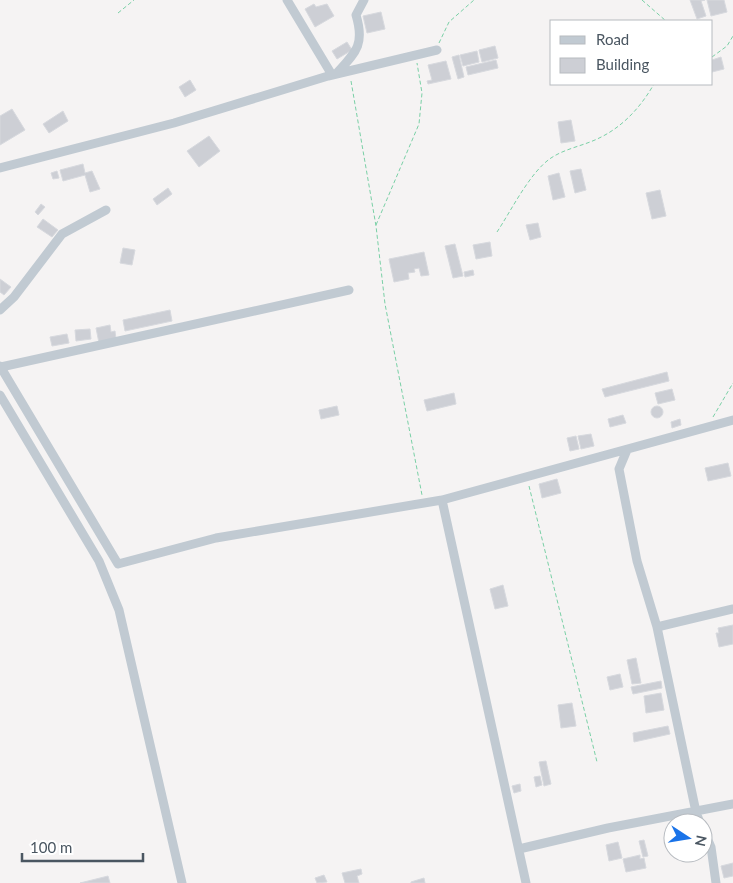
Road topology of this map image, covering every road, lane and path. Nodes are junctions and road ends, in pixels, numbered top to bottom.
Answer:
1 (134, 0) edge
2 (287, 0) edge
3 (364, 0) edge
4 (474, 0) edge
5 (642, 0) edge
6 (118, 13) dead end
7 (665, 20) edge
8 (733, 36) edge
9 (437, 50) joint
10 (415, 55) junction
11 (713, 55) edge
12 (350, 70) junction
13 (334, 74) junction
14 (653, 85) edge
15 (0, 168) edge
16 (106, 210) dead end
17 (376, 226) junction
18 (497, 232) dead end
19 (349, 290) dead end
20 (0, 310) edge
21 (0, 366) edge
22 (733, 383) edge
23 (0, 395) edge
24 (733, 420) edge
25 (706, 428) junction
26 (627, 450) junction
27 (527, 476) junction
28 (442, 500) junction
29 (424, 503) junction
30 (733, 609) edge
31 (657, 627) junction
32 (597, 762) dead end
33 (733, 804) edge
34 (696, 812) junction
35 (519, 848) junction
36 (713, 861) edge
37 (182, 883) edge
38 (526, 883) edge
39 (716, 883) edge

1 - 6 path
2 - 13 street
3 - 13 street
4 - 9 path
5 - 7 path
8 - 11 path
9 - 10 street
10 - 12 street
10 - 17 path
12 - 13 street
12 - 17 path
13 - 15 street
14 - 18 path
16 - 20 street
17 - 29 path
19 - 21 street
21 - 29 street
22 - 25 path
23 - 37 street
24 - 25 street
25 - 26 street
26 - 27 street
26 - 31 street
27 - 28 street
27 - 32 path
28 - 29 street
28 - 35 street
30 - 31 street
31 - 34 street
33 - 34 street
34 - 35 street
35 - 38 street
36 - 39 street

